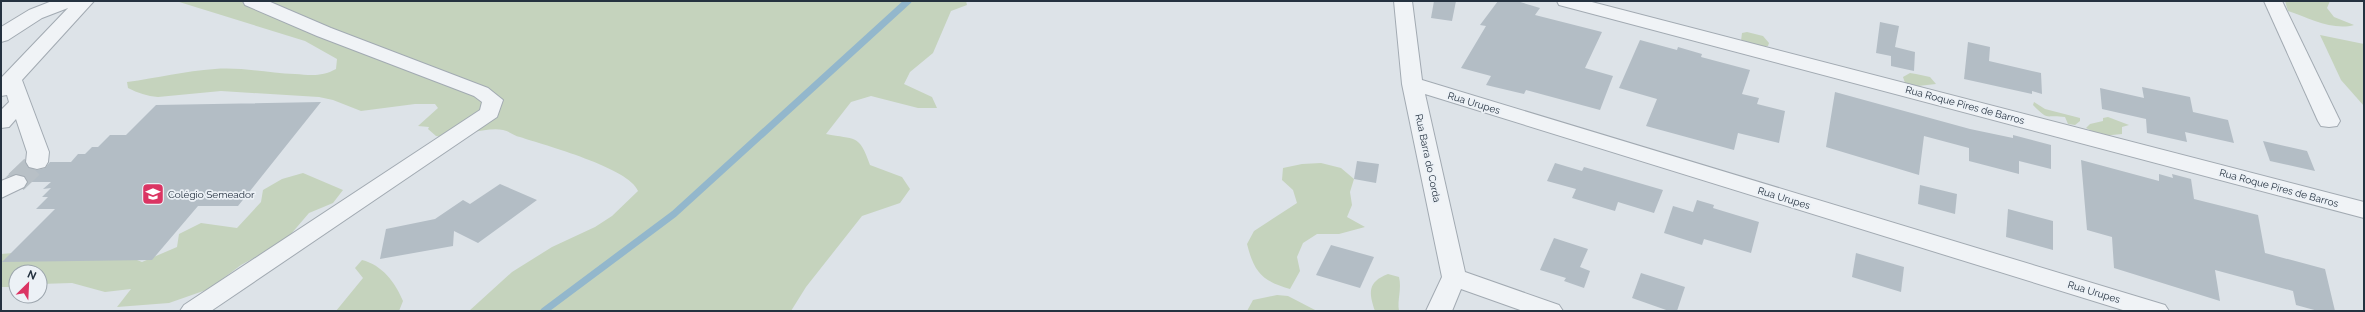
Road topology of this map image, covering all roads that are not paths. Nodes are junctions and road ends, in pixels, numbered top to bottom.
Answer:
1 (75, 1) edge
2 (85, 1) edge
3 (252, 1) edge
4 (1403, 1) edge
5 (1566, 1) edge
6 (2273, 1) edge
7 (1, 36) edge
8 (10, 76) edge
9 (1412, 84) junction
10 (19, 104) junction
11 (2329, 121) dead end
12 (1, 122) edge
13 (37, 162) dead end
14 (2364, 210) edge
15 (1454, 277) junction
16 (193, 311) edge
17 (1439, 311) edge
18 (1550, 311) edge
19 (2156, 311) edge

1 - 7 street
2 - 8 street
3 - 16 street
4 - 9 street, Rua Barra do Corda
5 - 14 street, Rua Roque Pires de Barros
6 - 11 street
8 - 10 street
9 - 15 street, Rua Barra do Corda
9 - 19 street, Rua Urupes
10 - 12 street
10 - 13 street
15 - 17 street
15 - 18 street

